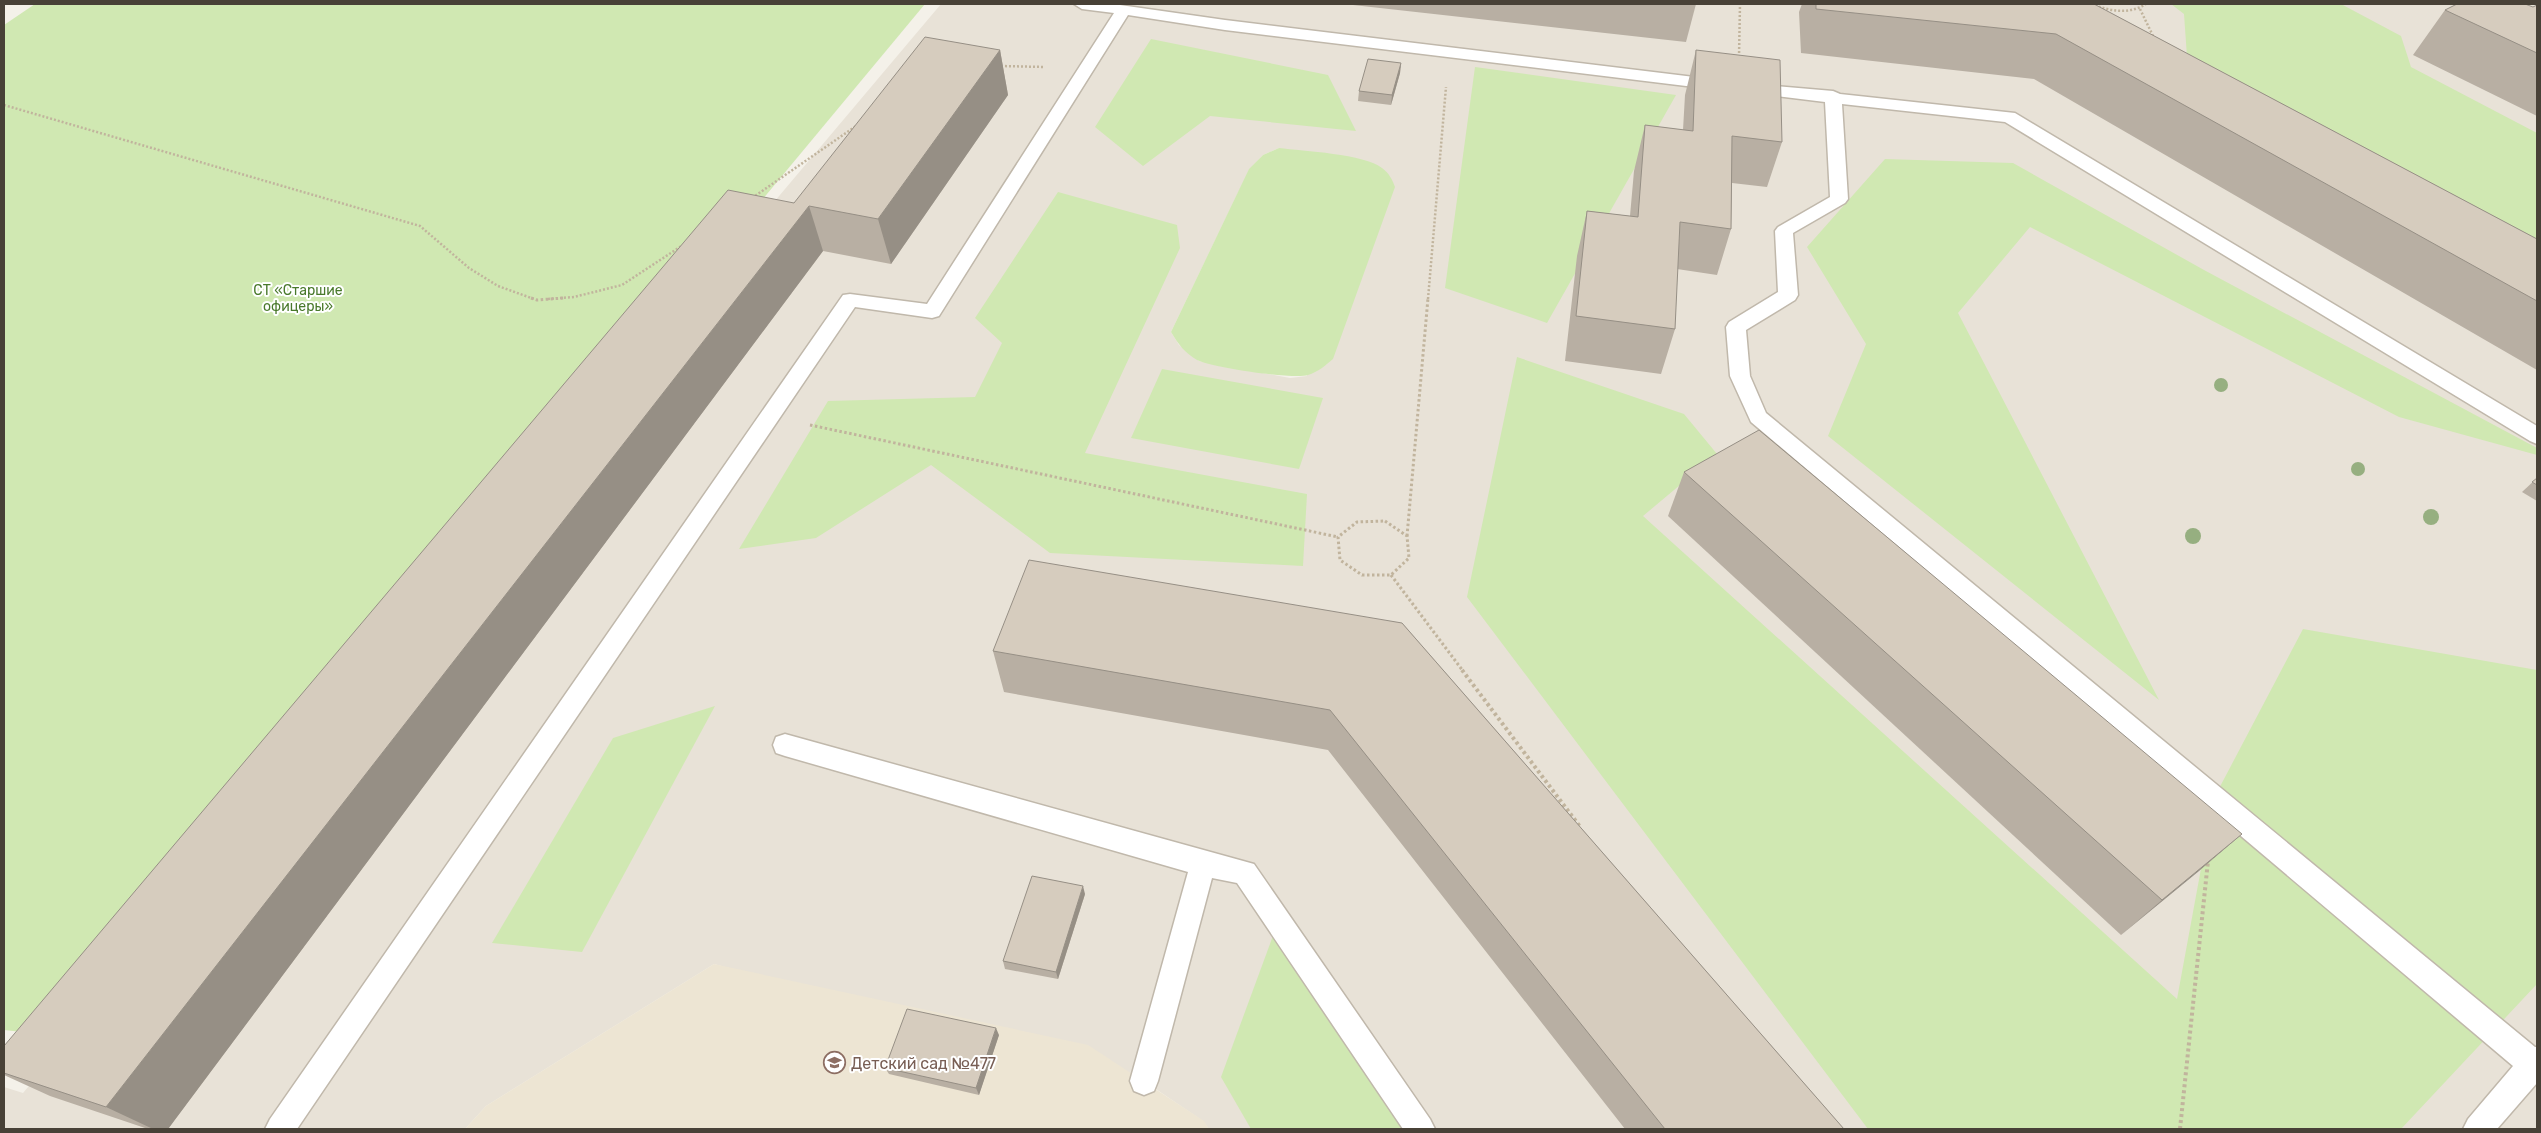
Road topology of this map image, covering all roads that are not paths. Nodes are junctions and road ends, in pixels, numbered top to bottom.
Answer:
1 (1082, 4) edge
2 (1124, 10) junction
3 (1833, 96) junction
4 (2537, 436) edge
5 (785, 745) dead end
6 (1203, 864) junction
7 (2536, 1063) edge
8 (1144, 1081) dead end
9 (280, 1129) edge
10 (1420, 1129) edge
11 (2478, 1129) edge

1 - 2 lane
2 - 3 lane
2 - 9 lane
3 - 4 lane
3 - 7 lane
5 - 6 lane
6 - 8 lane
6 - 10 lane
7 - 11 lane

